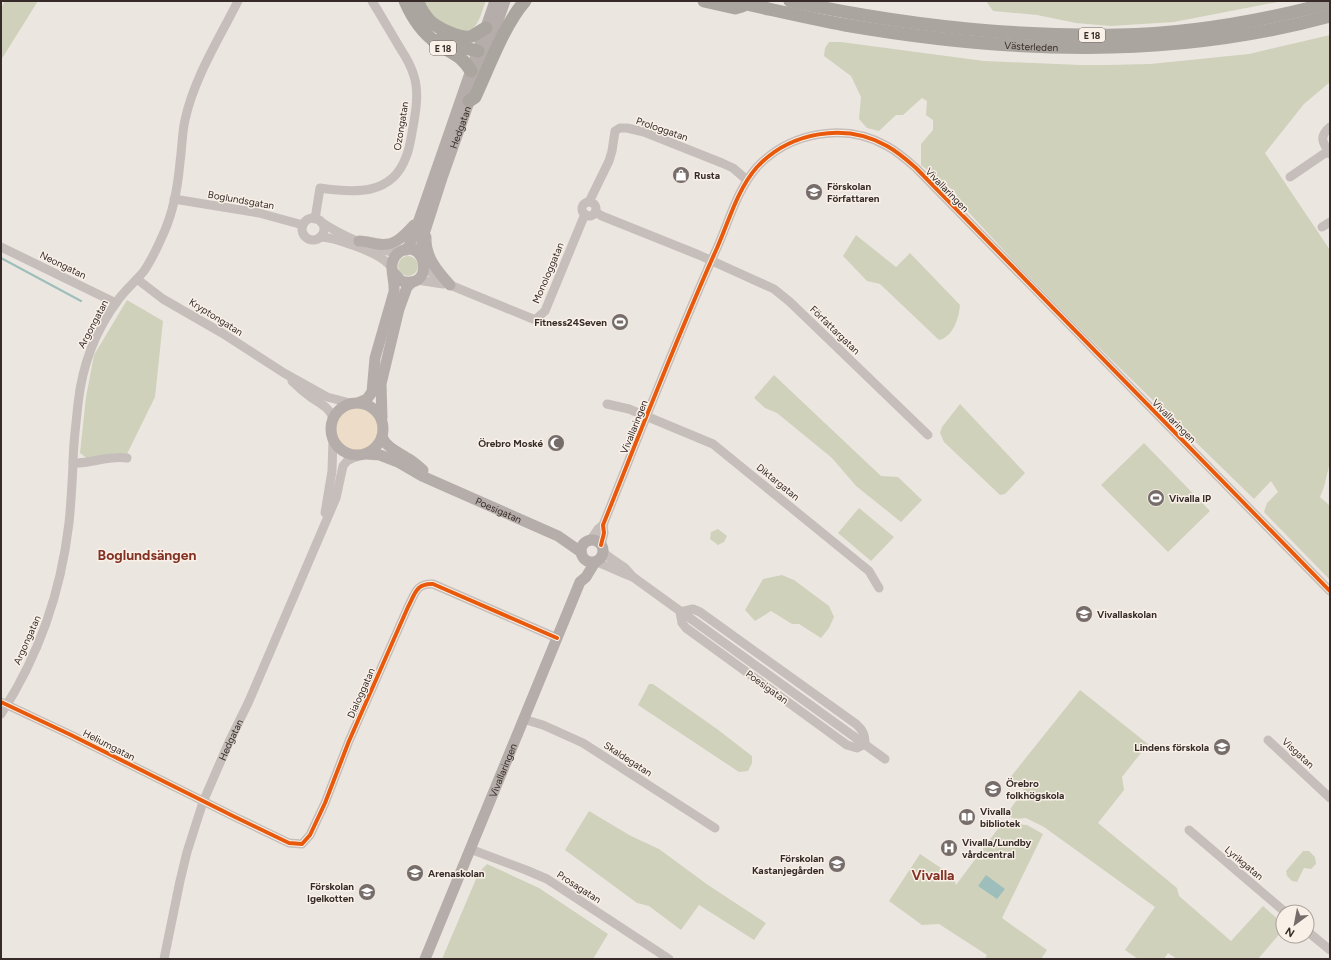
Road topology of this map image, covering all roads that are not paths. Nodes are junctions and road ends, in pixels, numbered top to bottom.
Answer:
1 (238, 1) edge
2 (372, 1) edge
3 (405, 1) edge
4 (418, 1) edge
5 (496, 1) edge
6 (505, 1) edge
7 (525, 1) edge
8 (704, 1) edge
9 (732, 1) edge
10 (790, 1) edge
11 (1330, 3) edge
12 (750, 5) junction
13 (1330, 16) edge
14 (417, 23) junction
15 (486, 28) junction
16 (482, 52) junction
17 (470, 71) junction
18 (469, 101) junction
19 (1330, 128) edge
20 (1329, 153) edge
21 (1290, 177) dead end
22 (747, 180) junction
23 (174, 199) junction
24 (589, 202) junction
25 (595, 212) junction
26 (585, 214) junction
27 (318, 220) junction
28 (423, 222) junction
29 (1330, 222) edge
30 (303, 225) junction
31 (1322, 227) dead end
32 (320, 237) junction
33 (359, 241) junction
34 (1, 247) edge
35 (403, 251) junction
36 (422, 260) junction
37 (711, 262) junction
38 (392, 270) junction
39 (137, 280) junction
40 (414, 281) junction
41 (450, 286) junction
42 (116, 303) junction
43 (284, 373) junction
44 (355, 403) junction
45 (607, 404) dead end
46 (333, 417) junction
47 (647, 417) junction
48 (382, 419) junction
49 (928, 435) dead end
50 (382, 437) junction
51 (332, 439) junction
52 (364, 454) junction
53 (127, 458) dead end
54 (73, 463) junction
55 (441, 483) junction
56 (603, 525) junction
57 (323, 528) junction
58 (585, 548) junction
59 (602, 549) junction
60 (595, 562) junction
61 (633, 578) junction
62 (580, 582) junction
63 (879, 588) dead end
64 (1330, 591) edge
65 (557, 638) junction
66 (4, 703) edge
67 (1, 714) edge
68 (523, 719) junction
69 (1268, 740) dead end
70 (885, 759) dead end
71 (1330, 798) edge
72 (203, 802) junction
73 (715, 828) dead end
74 (1189, 830) dead end
75 (470, 849) junction
76 (1276, 904) edge
77 (1315, 938) edge
78 (1330, 950) edge
79 (164, 959) edge
80 (425, 959) edge
81 (669, 959) edge

1 - 23 street, Argongatan
2 - 27 street, Ozongatan
3 - 14 highway, E 18
4 - 15 highway, E 18
5 - 15 main road, Hedgatan
6 - 16 main road, Hedgatan
7 - 18 highway
8 - 12 highway, E 18
9 - 12 highway, Västerleden / E 18
10 - 11 highway, Västerleden / E 18
12 - 13 highway, Västerleden / E 18
14 - 16 highway, E 18
14 - 17 highway, E 18
15 - 16 main road, Hedgatan
16 - 17 main road, Hedgatan
16 - 18 main road, Hedgatan
17 - 28 main road, Hedgatan
18 - 28 main road, Hedgatan
19 - 20 street
20 - 21 street
22 - 24 street, Prologgatan
22 - 37 street, Vivallaringen
22 - 64 street, Vivallaringen
23 - 30 street, Boglundsgatan
23 - 39 street, Argongatan
24 - 25 street
24 - 26 street
25 - 26 street
25 - 37 street
26 - 41 street, Monologgatan
27 - 30 street
27 - 32 street
27 - 33 street
28 - 33 main road
28 - 35 main road, Hedgatan
28 - 36 main road, Hedgatan
28 - 41 main road
29 - 31 street
30 - 32 street
32 - 38 street
33 - 35 street
34 - 42 street, Neongatan
35 - 36 main road
35 - 38 main road
36 - 40 main road
36 - 41 street, Monologgatan
37 - 47 street, Vivallaringen
37 - 49 street, Författargatan
38 - 40 main road
38 - 44 main road
39 - 42 street, Argongatan
39 - 43 street, Kryptongatan
40 - 41 street, Monologgatan
40 - 48 main road
42 - 54 street, Argongatan
43 - 44 street, Kryptongatan
43 - 46 street, Kryptongatan
44 - 46 main road
44 - 48 main road
45 - 47 street, Diktargatan
46 - 51 main road
47 - 56 street, Vivallaringen
47 - 63 street, Diktargatan
48 - 50 main road
50 - 52 main road
50 - 55 main road, Poesigatan
51 - 52 main road
51 - 57 street, Hedgatan
52 - 55 main road, Poesigatan
52 - 57 street, Hedgatan
53 - 54 street
54 - 66 street, Argongatan
55 - 58 main road, Poesigatan
56 - 58 street, Vivallaringen
56 - 59 street, Vivallaringen
57 - 72 street, Hedgatan
58 - 59 main road
58 - 60 main road
58 - 62 main road, Vivallaringen
59 - 60 main road
59 - 61 street, Poesigatan
60 - 61 street, Poesigatan
60 - 62 main road, Vivallaringen
61 - 70 street, Poesigatan
62 - 65 main road, Vivallaringen
65 - 68 main road, Vivallaringen
65 - 72 street, Dialoggatan
66 - 67 street, Argongatan
66 - 72 street, Heliumgatan
68 - 73 street, Skaldegatan
68 - 75 main road, Vivallaringen
69 - 71 street, Visgatan
72 - 79 street, Hedgatan
74 - 76 street, Lyrikgatan
75 - 80 main road, Vivallaringen
75 - 81 street, Prosagatan
77 - 78 street

